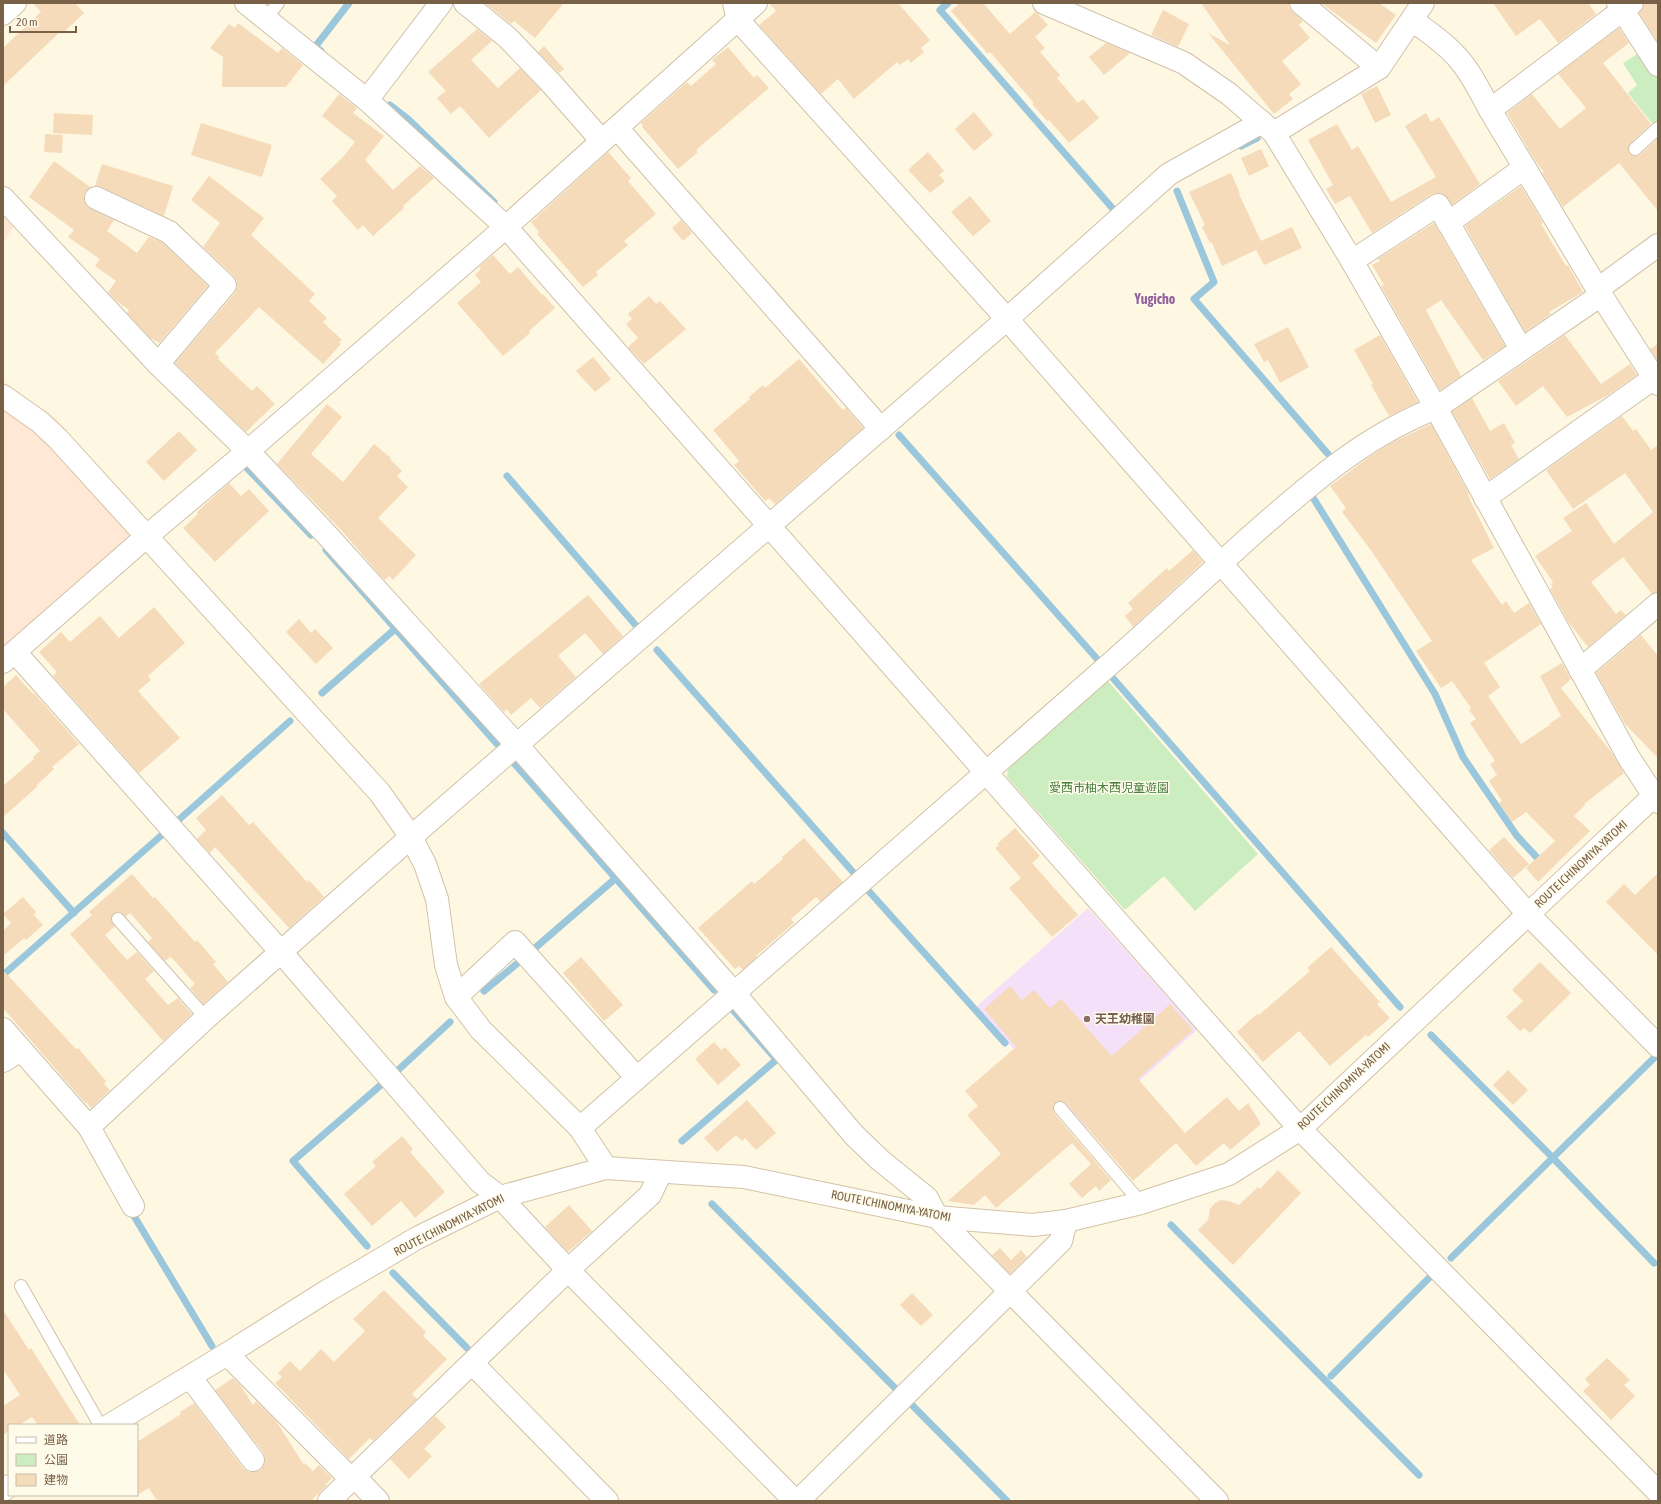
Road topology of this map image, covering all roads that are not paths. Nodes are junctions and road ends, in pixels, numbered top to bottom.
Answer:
1 (15, 3) edge
2 (246, 3) edge
3 (441, 3) edge
4 (465, 3) edge
5 (756, 3) edge
6 (1044, 3) edge
7 (1301, 3) edge
8 (1624, 5) edge
9 (272, 11) edge
10 (736, 11) edge
11 (1417, 11) edge
12 (3, 14) edge
13 (1658, 64) edge
14 (1379, 68) junction
15 (367, 100) junction
16 (1490, 110) junction
17 (1268, 127) junction
18 (1658, 128) edge
19 (609, 135) junction
20 (1635, 149) dead end
21 (1524, 168) junction
22 (3, 198) edge
23 (96, 198) dead end
24 (1448, 223) junction
25 (506, 227) junction
26 (1658, 245) edge
27 (1352, 261) junction
28 (1599, 292) junction
29 (1007, 319) junction
30 (1521, 349) junction
31 (158, 364) junction
32 (1656, 381) edge
33 (3, 396) edge
34 (1436, 408) junction
35 (881, 429) junction
36 (248, 451) junction
37 (1485, 498) junction
38 (770, 526) junction
39 (147, 536) junction
40 (1220, 564) junction
41 (1658, 604) edge
42 (9, 657) edge
43 (1580, 670) junction
44 (517, 745) junction
45 (987, 773) junction
46 (1656, 797) edge
47 (411, 837) junction
48 (1528, 914) junction
49 (118, 919) dead end
50 (281, 952) junction
51 (734, 993) junction
52 (456, 997) junction
53 (206, 1018) junction
54 (3, 1029) edge
55 (1658, 1046) edge
56 (21, 1050) junction
57 (3, 1061) edge
58 (637, 1078) junction
59 (1060, 1108) dead end
60 (89, 1127) junction
61 (580, 1128) junction
62 (1300, 1129) junction
63 (606, 1168) junction
64 (661, 1172) junction
65 (500, 1197) junction
66 (1141, 1203) junction
67 (133, 1206) dead end
68 (937, 1217) junction
69 (1066, 1221) junction
70 (568, 1270) junction
71 (21, 1286) dead end
72 (1010, 1291) junction
73 (227, 1354) junction
74 (472, 1363) junction
75 (190, 1377) junction
76 (99, 1424) edge
77 (112, 1424) edge
78 (253, 1460) dead end
79 (352, 1478) junction
80 (1658, 1492) edge
81 (329, 1501) edge
82 (378, 1501) edge
83 (607, 1501) edge
84 (796, 1501) edge
85 (1217, 1501) edge

1 - 12 street
2 - 9 street
3 - 15 street
4 - 19 street
5 - 10 street
6 - 17 street
7 - 14 street
8 - 13 street
8 - 16 street
9 - 15 street
10 - 19 street
10 - 29 street
11 - 14 street
11 - 16 street
14 - 17 street
15 - 25 street
16 - 21 street
17 - 27 street
17 - 29 street
18 - 20 lane
19 - 25 street
19 - 35 street
21 - 24 street
21 - 28 street
22 - 31 street
23 - 31 street
24 - 27 street
24 - 30 street
25 - 36 street
25 - 38 street
26 - 28 street
27 - 34 street
28 - 30 street
28 - 32 street
29 - 35 street
29 - 40 street
30 - 34 street
31 - 36 street
32 - 37 street
33 - 39 street
34 - 37 street
34 - 40 street
35 - 38 street
36 - 39 street
36 - 44 street
37 - 43 street
38 - 44 street
38 - 45 street
39 - 42 street
39 - 47 street
40 - 45 street
40 - 48 street
41 - 43 street
42 - 50 street
43 - 46 street
44 - 47 street
44 - 51 street
45 - 51 street
45 - 62 street
46 - 48 street, ROUTE ICHINOMIYA-YATOMI
47 - 50 street
47 - 52 street
48 - 55 street
48 - 62 street, ROUTE ICHINOMIYA-YATOMI
49 - 53 lane
50 - 53 street
50 - 65 street
51 - 58 street
51 - 68 street
52 - 58 street
52 - 61 street
53 - 60 street
54 - 56 street
56 - 57 street
56 - 60 street
58 - 61 street
59 - 66 lane
60 - 67 street
61 - 63 street
62 - 66 street, ROUTE ICHINOMIYA-YATOMI
62 - 80 street
63 - 64 street, ROUTE ICHINOMIYA-YATOMI
63 - 65 street, ROUTE ICHINOMIYA-YATOMI
64 - 68 street, ROUTE ICHINOMIYA-YATOMI
64 - 70 street
65 - 70 street
65 - 73 street, ROUTE ICHINOMIYA-YATOMI
66 - 69 street, ROUTE ICHINOMIYA-YATOMI
68 - 69 street, ROUTE ICHINOMIYA-YATOMI
68 - 72 street
69 - 72 street
70 - 74 street
70 - 84 street
71 - 76 lane
72 - 84 street
72 - 85 street
73 - 75 street, ROUTE ICHINOMIYA-YATOMI
73 - 79 street
74 - 79 street
74 - 83 street
75 - 77 street, ROUTE ICHINOMIYA-YATOMI
75 - 78 street
79 - 81 street
79 - 82 street

